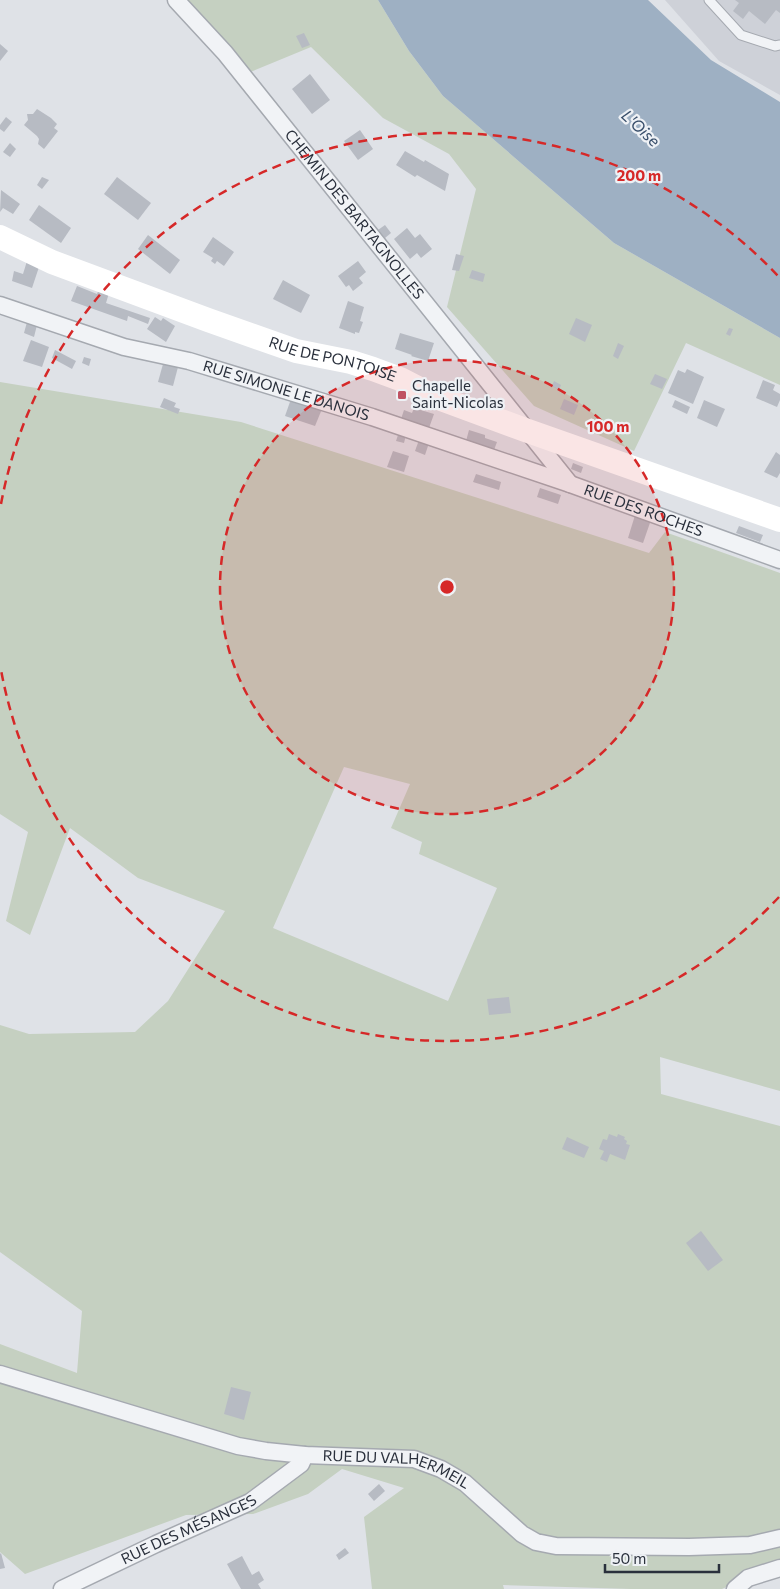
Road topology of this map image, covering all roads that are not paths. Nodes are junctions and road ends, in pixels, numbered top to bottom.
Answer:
1 (176, 0) edge
2 (709, 0) edge
3 (780, 45) edge
4 (0, 237) edge
5 (0, 304) edge
6 (528, 431) junction
7 (570, 484) junction
8 (780, 520) edge
9 (780, 560) edge
10 (0, 1374) edge
11 (305, 1455) junction
12 (780, 1538) edge
13 (780, 1568) edge
14 (62, 1589) edge
15 (735, 1589) edge

1 - 6 street, CHEMIN DES BARTAGNOLLES
2 - 3 lane
4 - 6 main road, RUE DE PONTOISE
5 - 7 street, RUE SIMONE LE DANOIS
6 - 7 street, RUE DES ROCHES
6 - 8 main road, RUE DE PONTOISE
7 - 9 street, RUE DES ROCHES
10 - 11 street, RUE DU VALHERMEIL
11 - 12 street, RUE DU VALHERMEIL
11 - 14 street, RUE DES MÉSANGES
13 - 15 street

